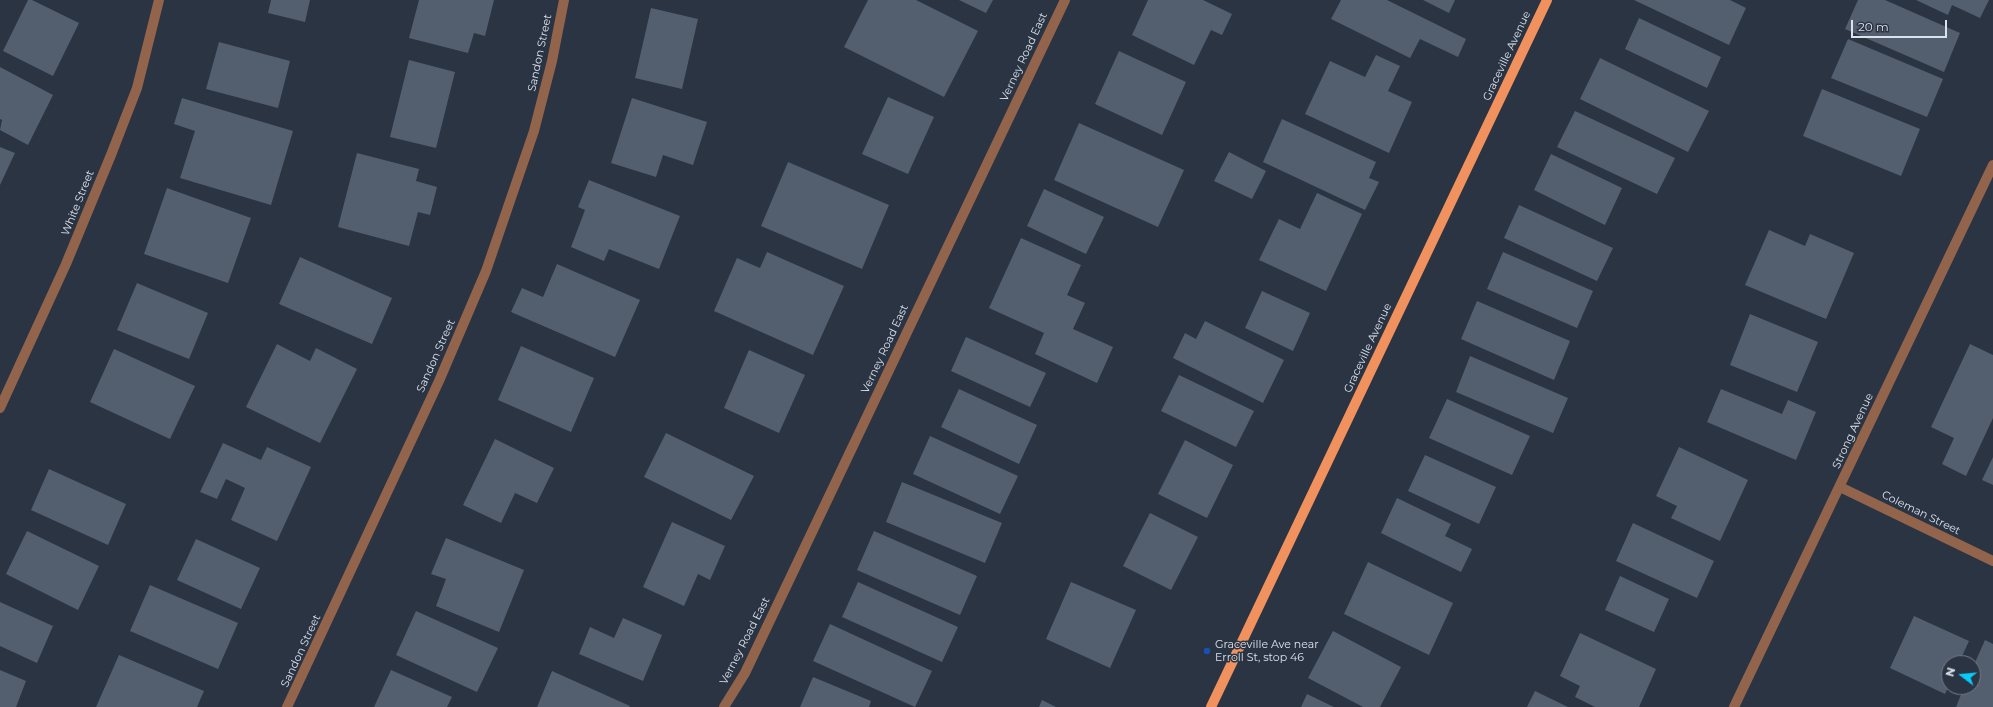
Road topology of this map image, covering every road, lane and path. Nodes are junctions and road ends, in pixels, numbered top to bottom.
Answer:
1 (159, 0) edge
2 (564, 0) edge
3 (1065, 0) edge
4 (1547, 0) edge
5 (1993, 165) edge
6 (0, 408) edge
7 (1840, 487) junction
8 (1993, 561) edge
9 (288, 707) edge
10 (724, 707) edge
11 (1211, 707) edge
12 (1734, 707) edge

1 - 6 street, White Street
2 - 9 street, Sandon Street
3 - 10 street, Verney Road East
4 - 11 main road, Graceville Avenue
5 - 7 street, Strong Avenue
7 - 8 street, Coleman Street
7 - 12 street, Strong Avenue

